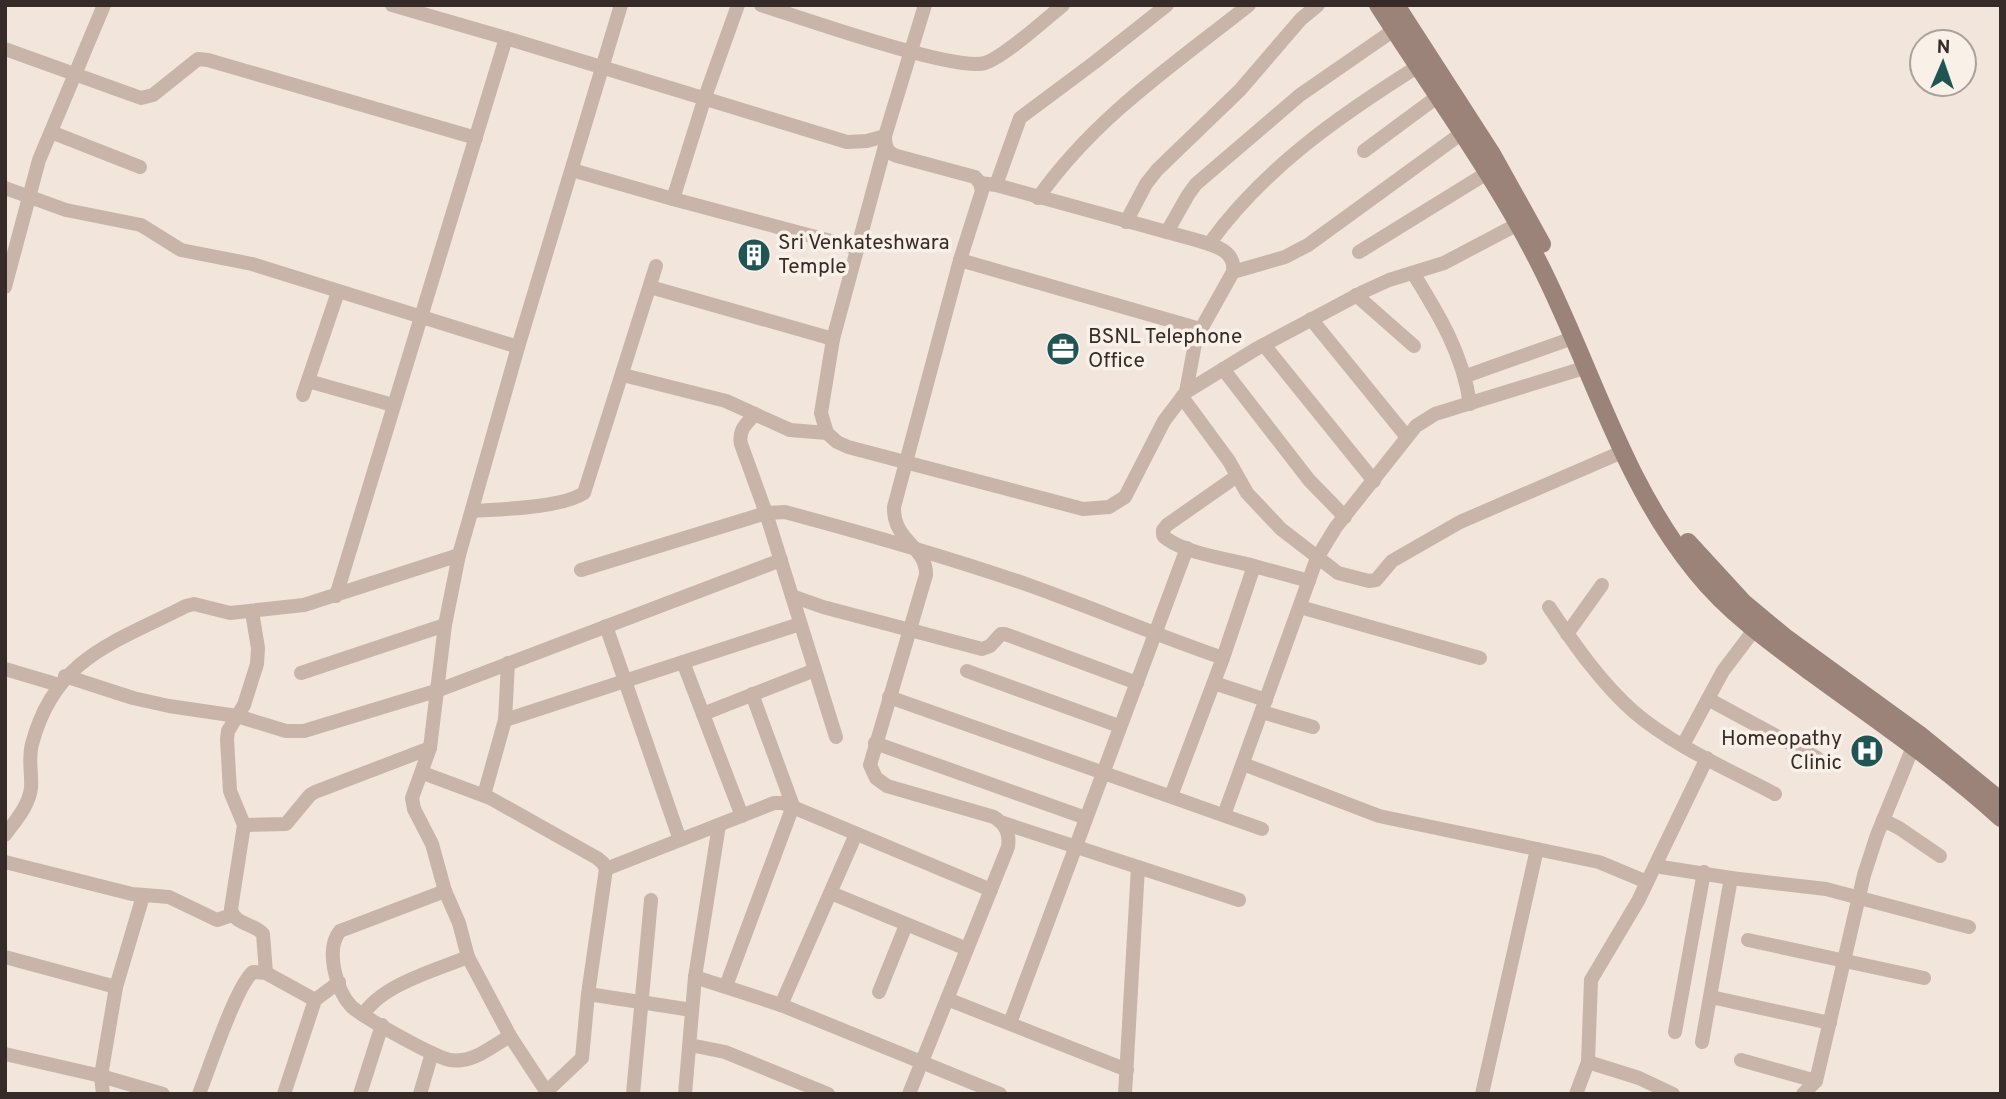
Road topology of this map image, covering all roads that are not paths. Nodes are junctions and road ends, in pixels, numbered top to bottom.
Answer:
1 (104, 5) edge
2 (391, 5) edge
3 (621, 5) edge
4 (738, 5) edge
5 (761, 5) edge
6 (925, 5) edge
7 (1042, 5) edge
8 (1063, 5) edge
9 (1167, 5) edge
10 (1249, 5) edge
11 (1318, 5) edge
12 (1378, 5) edge
13 (1396, 5) edge
14 (1034, 28) junction
15 (1394, 30) junction
16 (506, 38) junction
17 (5, 49) edge
18 (911, 51) junction
19 (1418, 67) junction
20 (602, 68) junction
21 (74, 75) junction
22 (705, 97) junction
23 (1437, 97) junction
24 (51, 132) junction
25 (1462, 133) junction
26 (476, 138) junction
27 (885, 141) junction
28 (1364, 151) dead end
29 (140, 166) dead end
30 (572, 170) junction
31 (1487, 173) junction
32 (980, 183) junction
33 (996, 185) junction
34 (5, 188) edge
35 (29, 197) junction
36 (1038, 198) junction
37 (673, 200) junction
38 (1126, 222) junction
39 (1518, 223) junction
40 (1167, 232) junction
41 (1209, 244) junction
42 (857, 248) junction
43 (1359, 252) dead end
44 (960, 260) junction
45 (656, 266) dead end
46 (1233, 272) junction
47 (1413, 273) junction
48 (5, 287) edge
49 (650, 287) junction
50 (338, 292) junction
51 (1356, 295) junction
52 (419, 318) junction
53 (1311, 319) junction
54 (1200, 329) junction
55 (1573, 338) junction
56 (833, 339) junction
57 (1264, 345) junction
58 (1414, 346) dead end
59 (518, 347) junction
60 (1584, 368) junction
61 (1223, 369) junction
62 (623, 375) junction
63 (1466, 376) junction
64 (1184, 394) junction
65 (1470, 404) junction
66 (393, 405) junction
67 (755, 414) junction
68 (827, 433) junction
69 (1407, 436) junction
70 (1622, 452) junction
71 (905, 461) junction
72 (1237, 476) junction
73 (1374, 481) junction
74 (473, 511) junction
75 (766, 513) junction
76 (1345, 517) junction
77 (913, 547) junction
78 (1187, 548) junction
79 (459, 555) junction
80 (1317, 558) junction
81 (781, 560) junction
82 (1254, 566) junction
83 (581, 570) dead end
84 (1309, 581) junction
85 (1602, 585) dead end
86 (336, 596) junction
87 (792, 596) junction
88 (1300, 607) junction
89 (1549, 607) dead end
90 (252, 612) junction
91 (800, 624) junction
92 (446, 625) junction
93 (606, 626) junction
94 (910, 629) junction
95 (1754, 630) junction
96 (1567, 634) junction
97 (1155, 635) junction
98 (1223, 658) junction
99 (1480, 658) dead end
100 (684, 662) junction
101 (508, 663) junction
102 (5, 669) edge
103 (815, 670) junction
104 (967, 671) dead end
105 (300, 673) dead end
106 (62, 680) junction
107 (626, 681) junction
108 (1214, 682) junction
109 (1137, 683) junction
110 (439, 690) junction
111 (752, 694) junction
112 (889, 697) junction
113 (1708, 699) junction
114 (1264, 706) junction
115 (703, 714) junction
116 (237, 716) junction
117 (505, 720) junction
118 (1119, 726) junction
119 (1313, 727) dead end
120 (836, 737) dead end
121 (875, 743) junction
122 (1683, 745) junction
123 (1913, 747) junction
124 (430, 748) junction
125 (1707, 758) junction
126 (1817, 758) dead end
127 (1243, 764) junction
128 (1103, 772) junction
129 (423, 773) junction
130 (484, 794) junction
131 (1775, 794) dead end
132 (1171, 796) junction
133 (2001, 802) edge
134 (793, 806) junction
135 (1224, 815) junction
136 (741, 816) junction
137 (1086, 818) junction
138 (2001, 818) edge
139 (1883, 820) junction
140 (1003, 823) junction
141 (244, 825) junction
142 (719, 825) junction
143 (1262, 829) dead end
144 (856, 834) junction
145 (5, 835) edge
146 (680, 840) junction
147 (1075, 848) junction
148 (1537, 849) junction
149 (1940, 856) dead end
150 (5, 862) edge
151 (1655, 866) junction
152 (1138, 867) junction
153 (606, 869) junction
154 (1704, 872) junction
155 (1731, 878) junction
156 (1647, 882) junction
157 (991, 890) junction
158 (445, 891) junction
159 (831, 893) junction
160 (143, 896) junction
161 (1858, 897) junction
162 (651, 900) dead end
163 (1239, 900) dead end
164 (232, 915) junction
165 (906, 926) junction
166 (1969, 927) dead end
167 (1748, 940) dead end
168 (967, 949) junction
169 (5, 957) edge
170 (468, 957) junction
171 (1845, 960) junction
172 (266, 973) junction
173 (695, 977) junction
174 (1924, 978) dead end
175 (339, 982) junction
176 (726, 985) junction
177 (116, 987) junction
178 (879, 992) dead end
179 (588, 994) junction
180 (1711, 997) junction
181 (947, 999) junction
182 (316, 1000) junction
183 (642, 1003) junction
184 (781, 1005) junction
185 (692, 1010) junction
186 (363, 1015) junction
187 (1010, 1023) junction
188 (1830, 1023) junction
189 (382, 1026) junction
190 (1675, 1032) dead end
191 (510, 1035) junction
192 (1702, 1042) dead end
193 (690, 1045) junction
194 (432, 1053) junction
195 (5, 1054) edge
196 (1741, 1060) dead end
197 (922, 1062) junction
198 (1588, 1062) junction
199 (1126, 1070) junction
200 (101, 1076) junction
201 (1816, 1081) junction
202 (982, 1091) edge
203 (547, 1093) edge
204 (103, 1094) edge
205 (163, 1094) edge
206 (199, 1094) edge
207 (285, 1094) edge
208 (360, 1094) edge
209 (420, 1094) edge
210 (633, 1094) edge
211 (685, 1094) edge
212 (828, 1094) edge
213 (909, 1094) edge
214 (1000, 1094) edge
215 (1125, 1094) edge
216 (1482, 1094) edge
217 (1576, 1094) edge
218 (1673, 1094) edge
219 (1803, 1094) edge

1 - 21 street
2 - 16 street
3 - 20 street
4 - 22 street
5 - 18 street
6 - 18 street
7 - 14 street
8 - 14 street
9 - 33 street
10 - 36 street
11 - 38 street
12 - 15 main road
13 - 133 main road
14 - 18 street
15 - 19 main road
15 - 40 street
16 - 20 street
16 - 26 street
17 - 21 street
18 - 27 street
19 - 23 main road
19 - 41 street
20 - 22 street
20 - 30 street
21 - 24 street
21 - 26 street
22 - 27 street
22 - 37 street
23 - 25 main road
23 - 28 street
24 - 29 street
24 - 35 street
25 - 31 main road
25 - 46 street
26 - 52 street
27 - 32 street
27 - 42 street
30 - 37 street
30 - 59 street
31 - 39 main road
31 - 43 street
32 - 33 street
32 - 44 street
33 - 36 street
34 - 35 street
35 - 48 street
35 - 50 street
36 - 38 street
37 - 42 street
38 - 40 street
39 - 47 street
39 - 55 main road
40 - 41 street
41 - 46 street
42 - 56 street
44 - 54 street
44 - 71 street
45 - 49 street
46 - 54 street
47 - 51 street
47 - 63 street
49 - 56 street
49 - 62 street
50 - 52 street
50 - 66 street
51 - 53 street
51 - 58 street
52 - 59 street
52 - 66 street
53 - 57 street
53 - 69 street
54 - 64 street
55 - 60 main road
55 - 63 street
56 - 68 street
57 - 61 street
57 - 73 street
59 - 74 street
60 - 65 street
60 - 70 main road
61 - 64 street
61 - 76 street
62 - 67 street
62 - 74 street
63 - 65 street
64 - 71 street
64 - 72 street
65 - 69 street
66 - 86 street
67 - 68 street
67 - 75 street
68 - 71 street
69 - 73 street
70 - 80 street
70 - 95 main road
71 - 77 street
72 - 78 street
72 - 80 street
73 - 76 street
74 - 79 street
75 - 77 street
75 - 81 street
75 - 83 street
76 - 80 street
77 - 94 street
77 - 97 street
78 - 82 street
78 - 97 street
79 - 86 street
79 - 92 street
80 - 84 street
81 - 87 street
81 - 93 street
82 - 84 street
82 - 98 street
84 - 88 street
85 - 96 street
86 - 90 street
87 - 91 street
87 - 94 street
88 - 99 street
88 - 114 street
89 - 96 street
90 - 106 street
90 - 116 street
91 - 100 street
91 - 103 street
92 - 105 street
92 - 110 street
93 - 101 street
93 - 107 street
94 - 109 street
94 - 112 street
95 - 113 street
95 - 123 main road
96 - 122 street
97 - 98 street
97 - 109 street
98 - 108 street
100 - 107 street
100 - 115 street
101 - 110 street
101 - 117 street
102 - 106 street
103 - 111 street
103 - 120 street
104 - 118 street
106 - 116 street
106 - 145 street
107 - 117 street
107 - 146 street
108 - 114 street
108 - 132 street
109 - 118 street
110 - 116 street
110 - 124 street
111 - 115 street
111 - 134 street
112 - 121 street
112 - 128 street
113 - 122 street
113 - 126 street
114 - 119 street
114 - 127 street
115 - 136 street
116 - 141 street
117 - 130 street
118 - 128 street
121 - 137 street
121 - 140 street
122 - 125 street
123 - 138 main road
123 - 139 street
124 - 129 street
124 - 141 street
125 - 131 street
125 - 151 street
127 - 135 street
127 - 148 street
128 - 132 street
128 - 137 street
129 - 130 street
129 - 158 street
130 - 153 street
132 - 135 street
134 - 136 street
134 - 144 street
134 - 176 street
135 - 143 street
136 - 142 street
137 - 147 street
139 - 149 street
139 - 161 street
140 - 147 street
140 - 157 street
141 - 164 street
142 - 146 street
142 - 173 street
144 - 157 street
144 - 159 street
146 - 153 street
147 - 152 street
147 - 187 street
148 - 156 street
148 - 216 street
150 - 160 street
151 - 154 street
151 - 156 street
152 - 163 street
152 - 199 street
153 - 179 street
154 - 155 street
154 - 190 street
155 - 161 street
155 - 180 street
156 - 198 street
157 - 168 street
158 - 170 street
158 - 175 street
159 - 165 street
159 - 184 street
160 - 164 street
160 - 177 street
161 - 166 street
161 - 171 street
162 - 183 street
164 - 172 street
165 - 168 street
165 - 178 street
167 - 171 street
168 - 181 street
169 - 177 street
170 - 186 street
170 - 191 street
171 - 174 street
171 - 188 street
172 - 182 street
172 - 206 street
173 - 176 street
173 - 185 street
175 - 182 street
175 - 186 street
176 - 184 street
177 - 200 street
179 - 183 street
179 - 203 street
180 - 188 street
180 - 192 street
181 - 187 street
181 - 197 street
182 - 207 street
183 - 185 street
183 - 210 street
184 - 197 street
185 - 193 street
186 - 189 street
187 - 199 street
188 - 201 street
189 - 194 street
189 - 208 street
191 - 194 street
191 - 203 street
193 - 211 street
193 - 212 street
194 - 209 street
195 - 200 street
196 - 201 street
197 - 202 street
197 - 213 street
198 - 217 street
198 - 218 street
199 - 215 street
200 - 204 street
200 - 205 street
201 - 219 street
202 - 214 street

